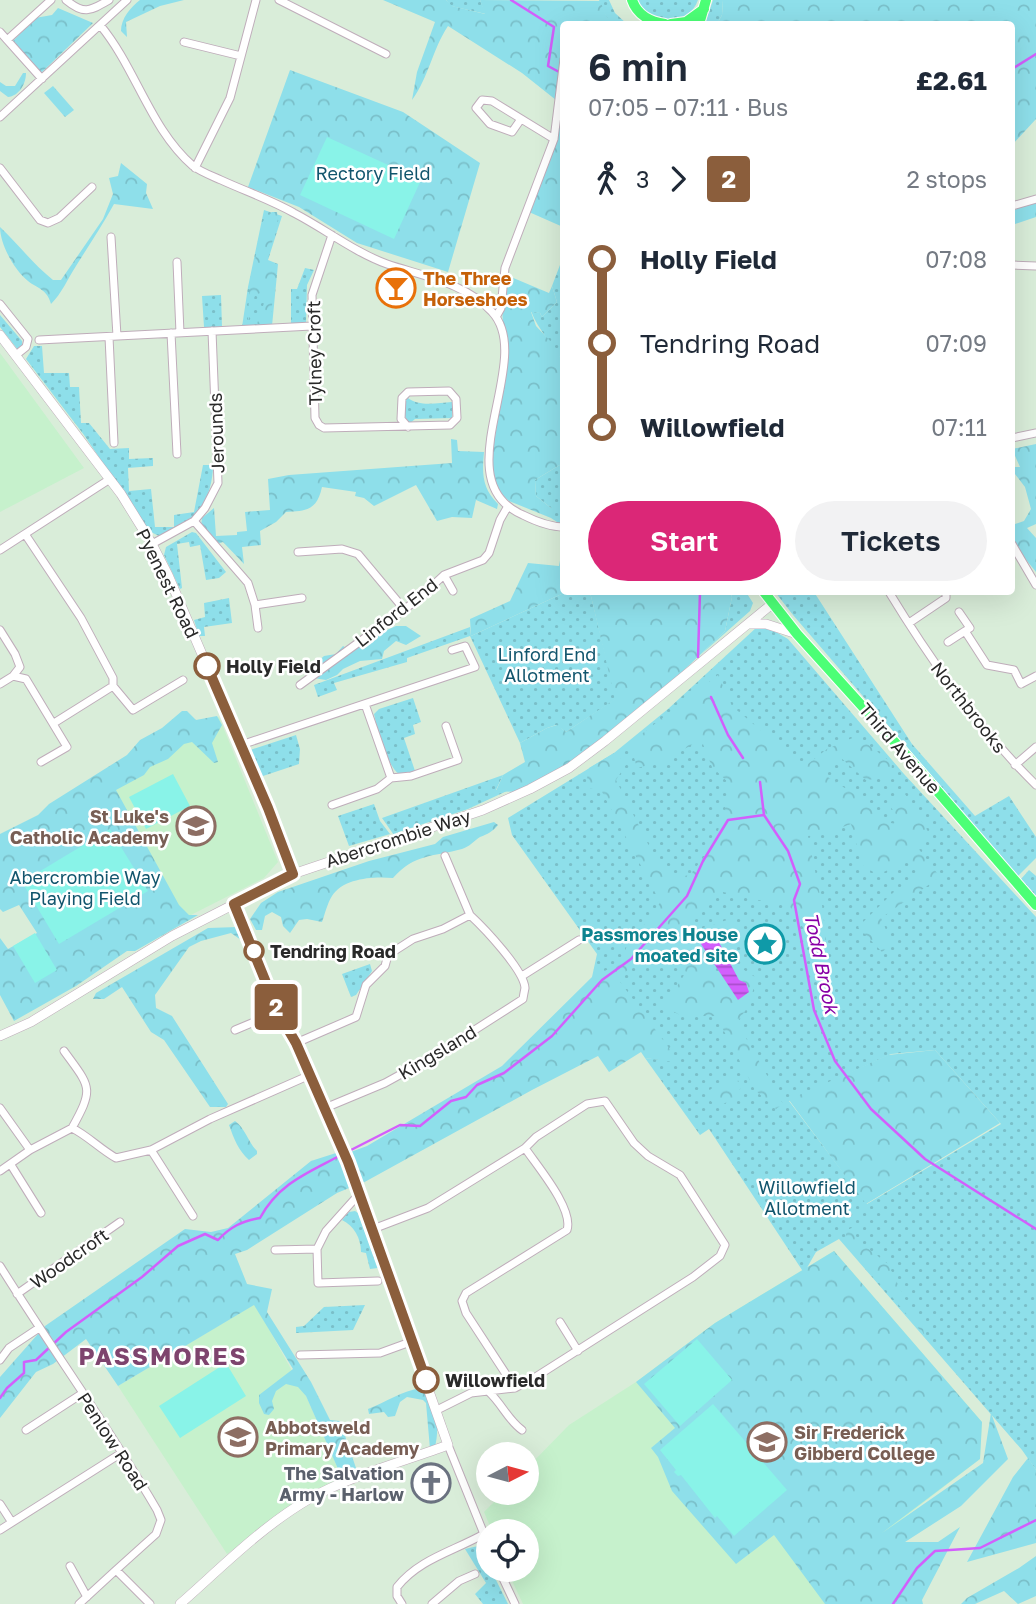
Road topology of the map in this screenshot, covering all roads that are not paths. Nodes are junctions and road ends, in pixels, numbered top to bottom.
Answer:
1 (51, 0) edge
2 (66, 0) edge
3 (109, 0) edge
4 (127, 0) edge
5 (256, 0) edge
6 (279, 0) edge
7 (623, 0) edge
8 (633, 3) edge
9 (705, 5) edge
10 (650, 21) edge
11 (687, 21) edge
12 (100, 25) junction
13 (0, 32) edge
14 (7, 40) junction
15 (184, 42) dead end
16 (386, 54) dead end
17 (241, 56) junction
18 (42, 79) junction
19 (560, 91) edge
20 (0, 117) edge
21 (521, 119) junction
22 (554, 139) junction
23 (195, 168) junction
24 (0, 169) edge
25 (92, 187) dead end
26 (1036, 199) edge
27 (1015, 205) edge
28 (332, 235) junction
29 (111, 237) dead end
30 (177, 262) dead end
31 (1015, 265) edge
32 (1036, 266) edge
33 (0, 304) edge
34 (496, 317) junction
35 (312, 326) junction
36 (212, 331) junction
37 (176, 333) junction
38 (0, 335) edge
39 (113, 336) junction
40 (39, 340) dead end
41 (16, 355) junction
42 (408, 427) junction
43 (1036, 433) edge
44 (1015, 437) edge
45 (114, 443) dead end
46 (177, 454) dead end
47 (110, 479) junction
48 (508, 506) junction
49 (194, 522) junction
50 (560, 527) edge
51 (25, 534) junction
52 (152, 544) junction
53 (1015, 549) edge
54 (0, 550) edge
55 (298, 552) dead end
56 (444, 575) junction
57 (1036, 585) edge
58 (453, 591) dead end
59 (766, 595) edge
60 (891, 595) edge
61 (946, 595) edge
62 (302, 598) dead end
63 (772, 604) junction
64 (256, 605) junction
65 (404, 608) junction
66 (960, 612) dead end
67 (909, 623) junction
68 (749, 624) junction
69 (258, 628) dead end
70 (0, 630) edge
71 (965, 631) junction
72 (797, 634) junction
73 (948, 642) dead end
74 (452, 650) dead end
75 (13, 676) junction
76 (1036, 676) edge
77 (183, 680) dead end
78 (0, 684) edge
79 (300, 685) dead end
80 (113, 686) junction
81 (365, 704) junction
82 (54, 723) junction
83 (446, 726) dead end
84 (242, 746) junction
85 (1036, 747) edge
86 (41, 762) dead end
87 (1015, 765) junction
88 (391, 778) junction
89 (1036, 785) edge
90 (332, 805) dead end
91 (444, 856) dead end
92 (293, 874) junction
93 (234, 904) junction
94 (1036, 905) edge
95 (470, 915) junction
96 (579, 940) dead end
97 (522, 976) junction
98 (278, 1012) junction
99 (235, 1030) dead end
100 (0, 1036) edge
101 (296, 1043) junction
102 (64, 1051) dead end
103 (310, 1075) junction
104 (0, 1108) edge
105 (325, 1108) junction
106 (72, 1128) junction
107 (525, 1148) junction
108 (30, 1150) junction
109 (152, 1150) junction
110 (11, 1165) junction
111 (0, 1171) edge
112 (360, 1193) junction
113 (41, 1213) dead end
114 (193, 1216) dead end
115 (120, 1222) dead end
116 (373, 1229) junction
117 (317, 1249) junction
118 (275, 1250) dead end
119 (0, 1266) edge
120 (378, 1281) dead end
121 (18, 1294) junction
122 (560, 1322) dead end
123 (38, 1328) junction
124 (413, 1342) junction
125 (578, 1351) junction
126 (300, 1355) dead end
127 (0, 1360) edge
128 (515, 1388) junction
129 (489, 1392) junction
130 (83, 1393) junction
131 (437, 1409) junction
132 (26, 1430) dead end
133 (522, 1430) dead end
134 (448, 1445) junction
135 (123, 1452) junction
136 (0, 1504) edge
137 (478, 1519) edge
138 (11, 1521) junction
139 (0, 1530) edge
140 (476, 1538) edge
141 (70, 1566) dead end
142 (116, 1570) junction
143 (475, 1574) dead end
144 (505, 1582) edge
145 (87, 1597) junction
146 (79, 1604) edge
147 (150, 1604) edge
148 (180, 1604) edge
149 (402, 1604) edge
150 (432, 1604) edge
151 (515, 1604) edge

1 - 14 street
2 - 3 street
4 - 12 street
5 - 17 street
6 - 16 street
7 - 8 main road
8 - 10 main road
9 - 11 main road
12 - 18 street
12 - 23 street
13 - 14 street
14 - 18 street
15 - 17 street
17 - 23 street
18 - 20 street
19 - 22 street
21 - 21 street
21 - 22 street
22 - 34 street
23 - 28 street
24 - 25 street
26 - 27 street
28 - 34 street
28 - 35 street, Tylney Croft
29 - 39 street
30 - 37 street
31 - 32 street
33 - 41 street
34 - 48 street
35 - 36 street
35 - 42 street, Tylney Croft
36 - 37 street
36 - 49 street, Jerounds
37 - 39 street
37 - 46 street
38 - 41 street, Pyenest Road
39 - 40 street
39 - 45 street
41 - 47 street, Pyenest Road
42 - 42 street, Tylney Croft
43 - 44 street
47 - 51 street
47 - 52 street, Pyenest Road
48 - 50 street
48 - 56 street, Linford End
49 - 52 street, Jerounds
49 - 64 street
51 - 54 street
51 - 80 street
52 - 84 street, Pyenest Road
53 - 57 street
55 - 65 street
56 - 58 street
56 - 65 street, Linford End
59 - 63 main road, Third Avenue
60 - 67 street, Northbrooks
61 - 67 street
62 - 64 street
63 - 68 street, Abercrombie Way
63 - 72 main road, Third Avenue
64 - 69 street
65 - 79 street, Linford End
66 - 71 street
67 - 87 street, Northbrooks
68 - 72 street
68 - 92 street, Abercrombie Way
70 - 75 street
71 - 73 street, Northbrooks
71 - 76 street
72 - 94 main road, Third Avenue
74 - 81 street
75 - 78 street
75 - 82 street
77 - 80 street
80 - 82 street
81 - 84 street
81 - 88 street
82 - 86 street
83 - 88 street
84 - 92 street, Pyenest Road
85 - 87 street
87 - 89 street, Northbrooks
88 - 90 street
91 - 95 street
92 - 93 street, Abercrombie Way
93 - 98 street
93 - 100 street, Abercrombie Way
95 - 97 street
95 - 101 street
96 - 97 street
97 - 105 street, Kingsland
98 - 99 street
98 - 101 street
101 - 103 street
102 - 106 street
103 - 105 street
103 - 109 street
104 - 108 street
105 - 112 street
106 - 108 street
106 - 109 street
107 - 116 street
107 - 125 street
107 - 128 street
108 - 110 street
109 - 114 street
110 - 111 street
110 - 113 street
112 - 116 street
112 - 117 street
115 - 121 street, Woodcroft
116 - 124 street
117 - 118 street
117 - 120 street
119 - 121 street, Penlow Road
121 - 123 street, Penlow Road
122 - 125 street
123 - 127 street
123 - 130 street, Penlow Road
124 - 126 street
124 - 131 street
125 - 128 street
128 - 129 street
129 - 131 street
129 - 133 street
130 - 132 street
130 - 135 street, Penlow Road
131 - 134 street
134 - 137 street
134 - 148 street
135 - 138 street
135 - 142 street, Penlow Road
136 - 138 street
138 - 139 street
140 - 149 street
141 - 145 street
142 - 145 street, Penlow Road
142 - 147 street
143 - 150 street
144 - 151 street
145 - 146 street, Penlow Road

